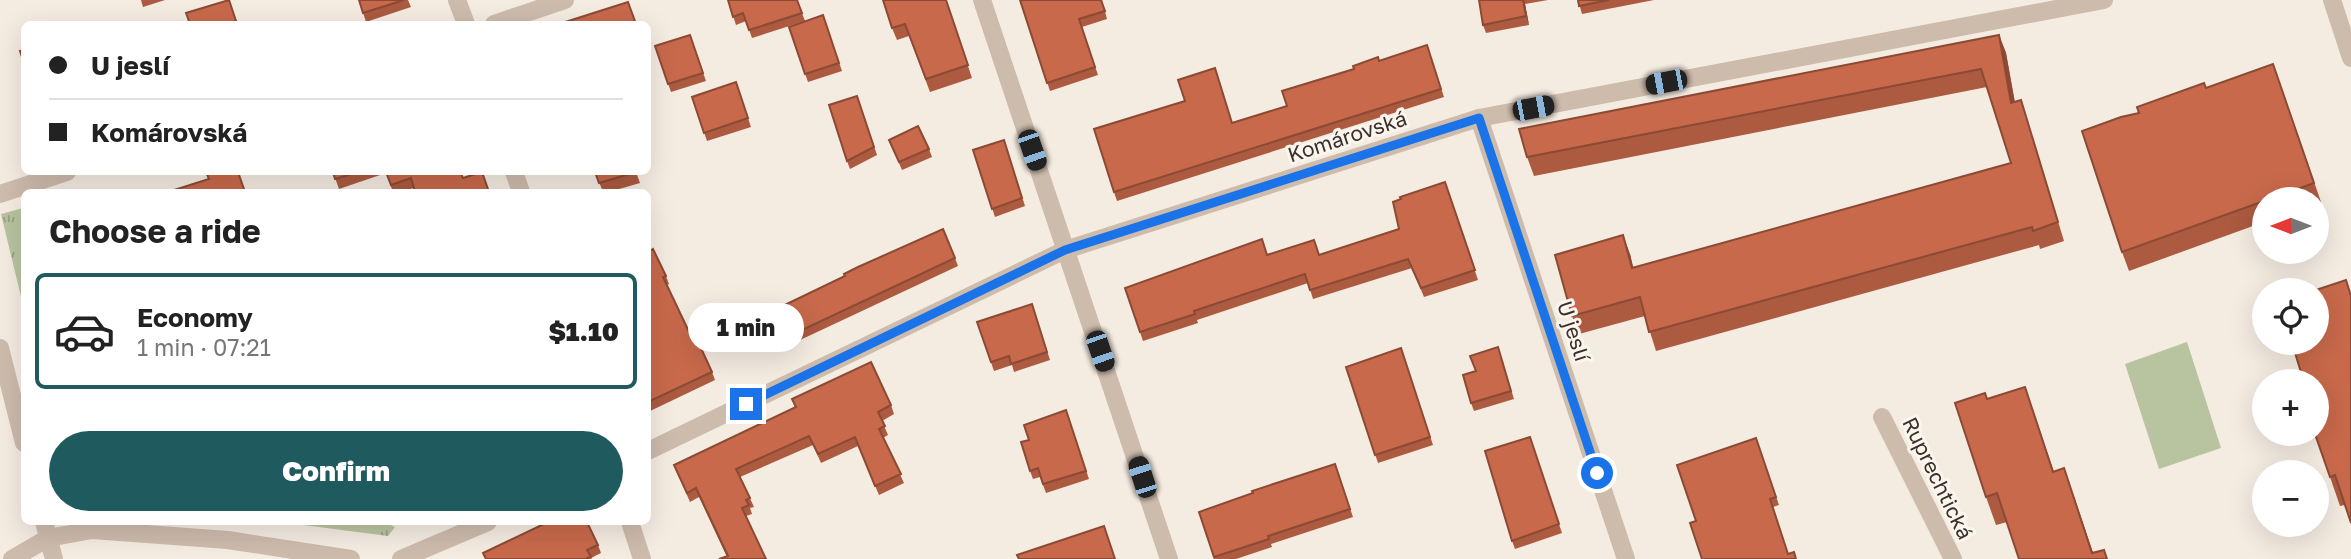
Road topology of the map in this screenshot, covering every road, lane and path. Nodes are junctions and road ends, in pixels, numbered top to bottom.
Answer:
1 (457, 0) edge
2 (565, 0) edge
3 (982, 0) edge
4 (2104, 0) edge
5 (2332, 0) edge
6 (2012, 9) edge
7 (465, 21) edge
8 (503, 21) edge
9 (2351, 58) edge
10 (1479, 118) junction
11 (58, 175) edge
12 (0, 194) edge
13 (1065, 250) junction
14 (0, 348) edge
15 (1882, 417) dead end
16 (21, 431) edge
17 (651, 450) edge
18 (481, 525) edge
19 (631, 525) edge
20 (46, 530) edge
21 (12, 559) edge
22 (54, 559) edge
23 (351, 559) edge
24 (401, 559) edge
25 (642, 559) edge
26 (1169, 559) edge
27 (1626, 559) edge
28 (1952, 559) edge

1 - 7 street
2 - 8 street
3 - 13 street
4 - 6 street, Komárovská
5 - 9 street
6 - 10 street, Komárovská
10 - 13 street, Komárovská
10 - 27 street, U jeslí
11 - 12 street
13 - 17 street, Komárovská
13 - 26 street
14 - 16 street
15 - 28 street, Ruprechtická
18 - 24 street
19 - 25 street
20 - 21 street
20 - 22 street
20 - 23 street

